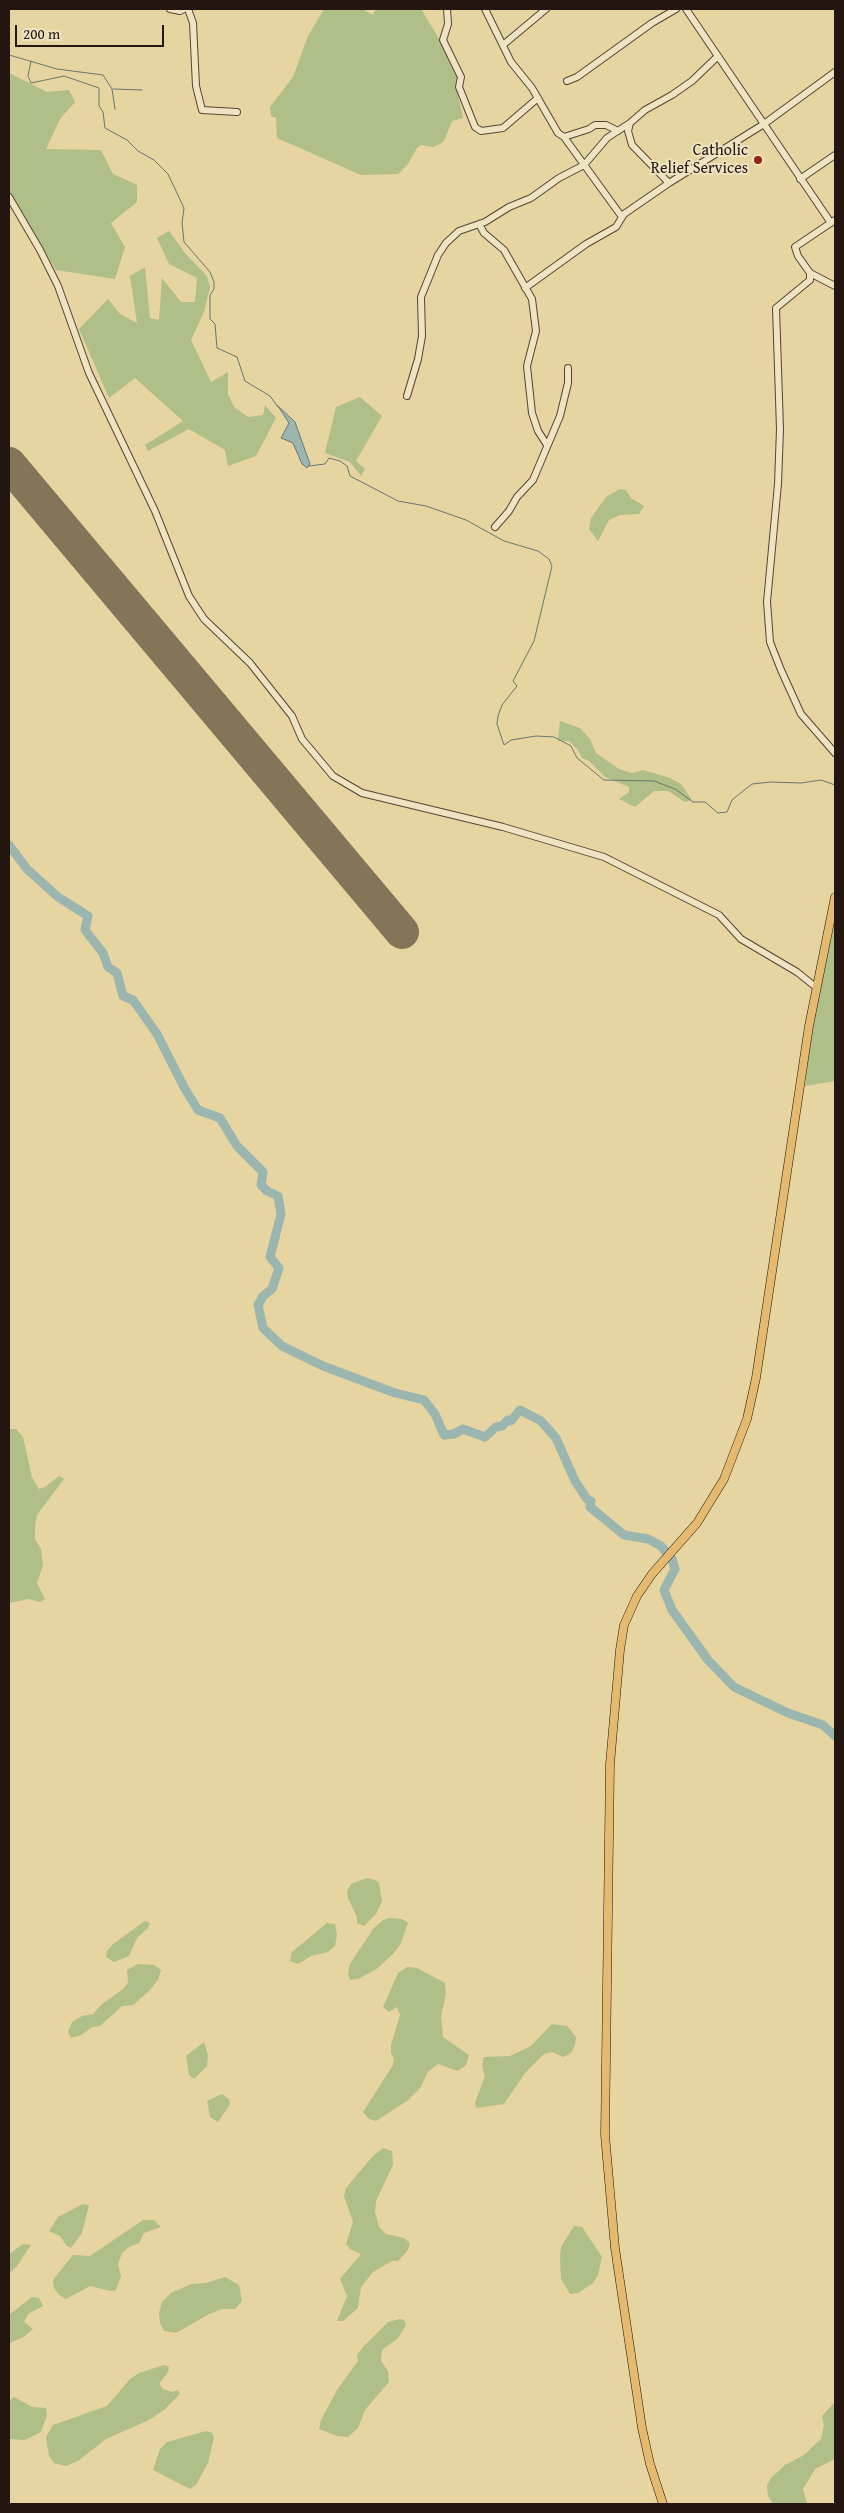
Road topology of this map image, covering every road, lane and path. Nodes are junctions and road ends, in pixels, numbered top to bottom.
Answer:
1 (170, 9) edge
2 (186, 9) edge
3 (447, 9) edge
4 (485, 9) edge
5 (546, 9) edge
6 (676, 9) edge
7 (686, 9) edge
8 (504, 45) junction
9 (717, 57) junction
10 (835, 72) edge
11 (567, 81) dead end
12 (538, 98) junction
13 (237, 112) dead end
14 (630, 123) junction
15 (764, 124) junction
16 (618, 131) junction
17 (564, 137) junction
18 (835, 155) edge
19 (584, 165) junction
20 (800, 179) junction
21 (669, 183) junction
22 (9, 198) edge
23 (622, 217) junction
24 (833, 221) edge
25 (479, 224) junction
26 (810, 273) junction
27 (835, 286) edge
28 (525, 288) junction
29 (568, 368) dead end
30 (407, 396) dead end
31 (548, 444) junction
32 (495, 527) dead end
33 (835, 753) edge
34 (835, 897) edge
35 (817, 988) junction
36 (663, 2504) edge

1 - 2 street
2 - 13 street
3 - 12 street
4 - 8 street
5 - 8 street
6 - 11 street
7 - 9 street
8 - 12 street
9 - 14 street
9 - 15 street
10 - 15 street
12 - 17 street
14 - 16 street
14 - 21 street
15 - 20 street
15 - 21 street
16 - 17 street
16 - 19 street
17 - 19 street
18 - 20 street
19 - 23 street
19 - 25 street
20 - 24 street
21 - 23 street
22 - 35 street
23 - 28 street
24 - 26 street
25 - 28 street
25 - 30 street
26 - 27 street
26 - 33 street
28 - 31 street
29 - 31 street
31 - 32 street
34 - 35 main road
35 - 36 main road

